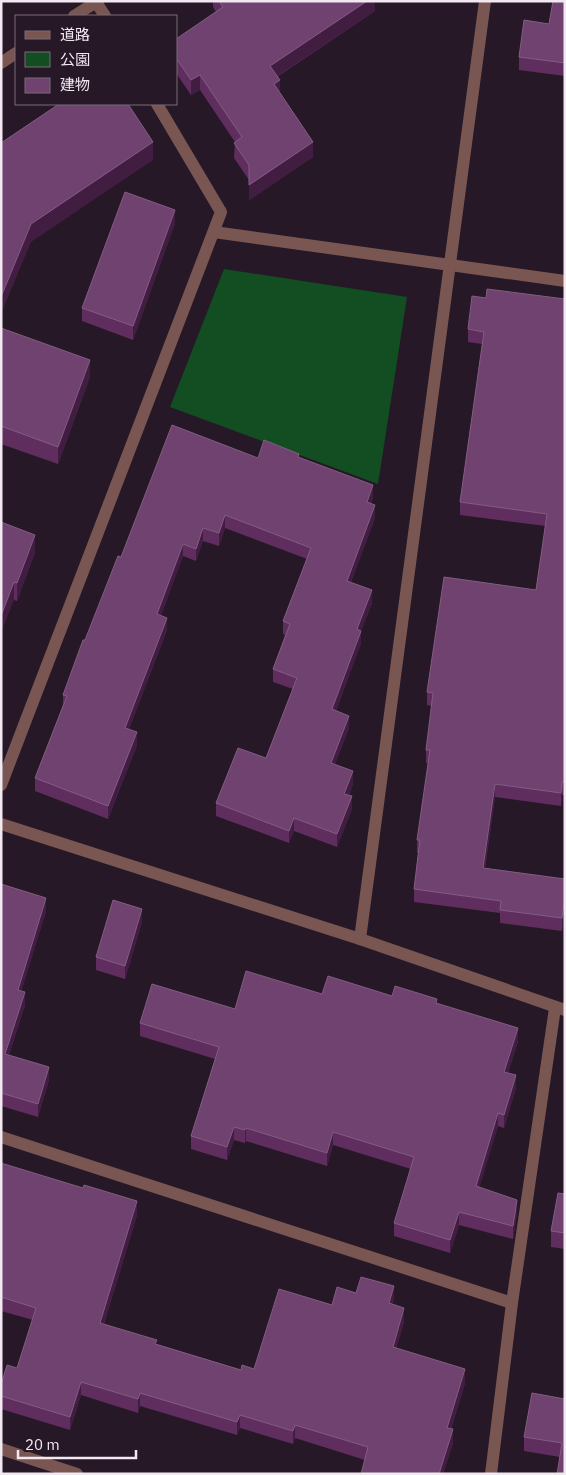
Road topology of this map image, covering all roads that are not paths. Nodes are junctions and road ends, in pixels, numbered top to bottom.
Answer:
1 (485, 1) edge
2 (97, 2) edge
3 (76, 15) edge
4 (104, 15) edge
5 (15, 54) edge
6 (1, 62) edge
7 (157, 105) edge
8 (214, 232) junction
9 (450, 267) junction
10 (565, 281) edge
11 (1, 785) edge
12 (1, 824) edge
13 (360, 938) junction
14 (560, 1009) edge
15 (1, 1137) edge
16 (512, 1303) junction
17 (1, 1449) edge
18 (77, 1474) edge
19 (491, 1474) edge

1 - 9 street
2 - 3 street
2 - 4 street
5 - 6 street
7 - 8 street
8 - 9 street
8 - 11 street
9 - 10 street
9 - 13 street
12 - 13 street
13 - 14 street
14 - 16 street
15 - 16 street
16 - 19 street
17 - 18 street

